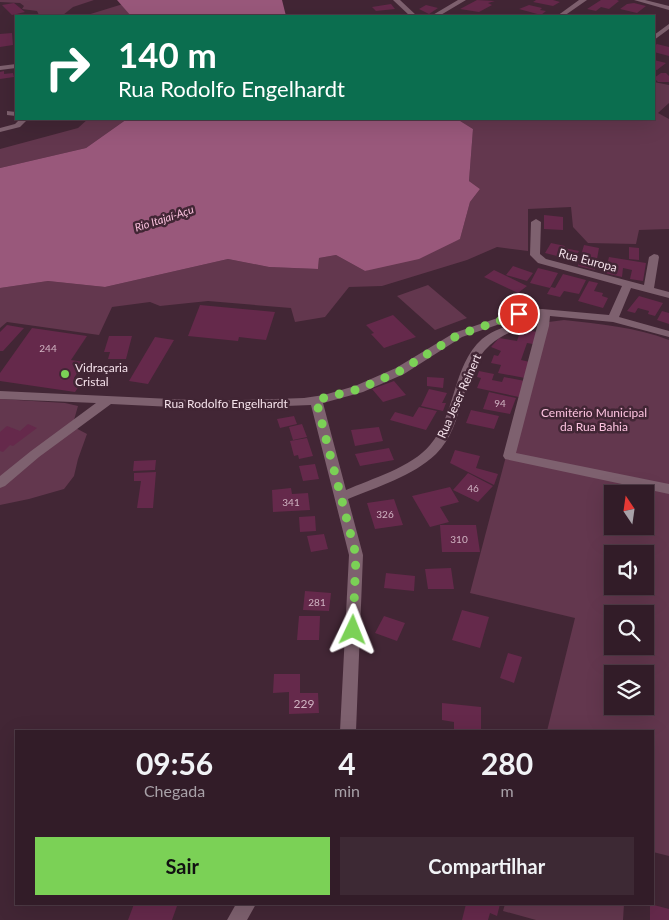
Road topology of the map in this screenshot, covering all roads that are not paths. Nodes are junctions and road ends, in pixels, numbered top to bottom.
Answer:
1 (396, 0) edge
2 (463, 0) edge
3 (584, 0) edge
4 (637, 0) edge
5 (669, 8) edge
6 (413, 15) edge
7 (436, 15) edge
8 (562, 15) edge
9 (669, 26) edge
10 (655, 37) edge
11 (15, 66) edge
12 (0, 68) edge
13 (24, 120) edge
14 (0, 130) edge
15 (536, 222) dead end
16 (654, 256) dead end
17 (628, 284) junction
18 (649, 289) junction
19 (669, 295) edge
20 (548, 315) junction
21 (613, 319) junction
22 (669, 334) edge
23 (0, 395) edge
24 (316, 400) junction
25 (107, 401) junction
26 (0, 483) edge
27 (669, 489) edge
28 (341, 497) junction
29 (348, 730) edge
30 (246, 905) edge
31 (236, 920) edge

1 - 6 street
2 - 7 street
3 - 8 street
4 - 5 street
9 - 10 street
11 - 12 street
13 - 14 street
15 - 17 street, Rua Europa
16 - 18 street
17 - 18 street, Rua Europa
17 - 21 street
18 - 19 street, Rua Europa
20 - 21 street, Rua Rodolfo Engelhardt
20 - 24 street, Rua Rodolfo Engelhardt
20 - 27 street
20 - 28 street, Rua Jeser Reinert
21 - 22 street, Rua Rodolfo Engelhardt
23 - 25 street, Rua Rodolfo Engelhardt
24 - 25 street, Rua Rodolfo Engelhardt
24 - 28 street
25 - 26 street
28 - 29 street
30 - 31 street

